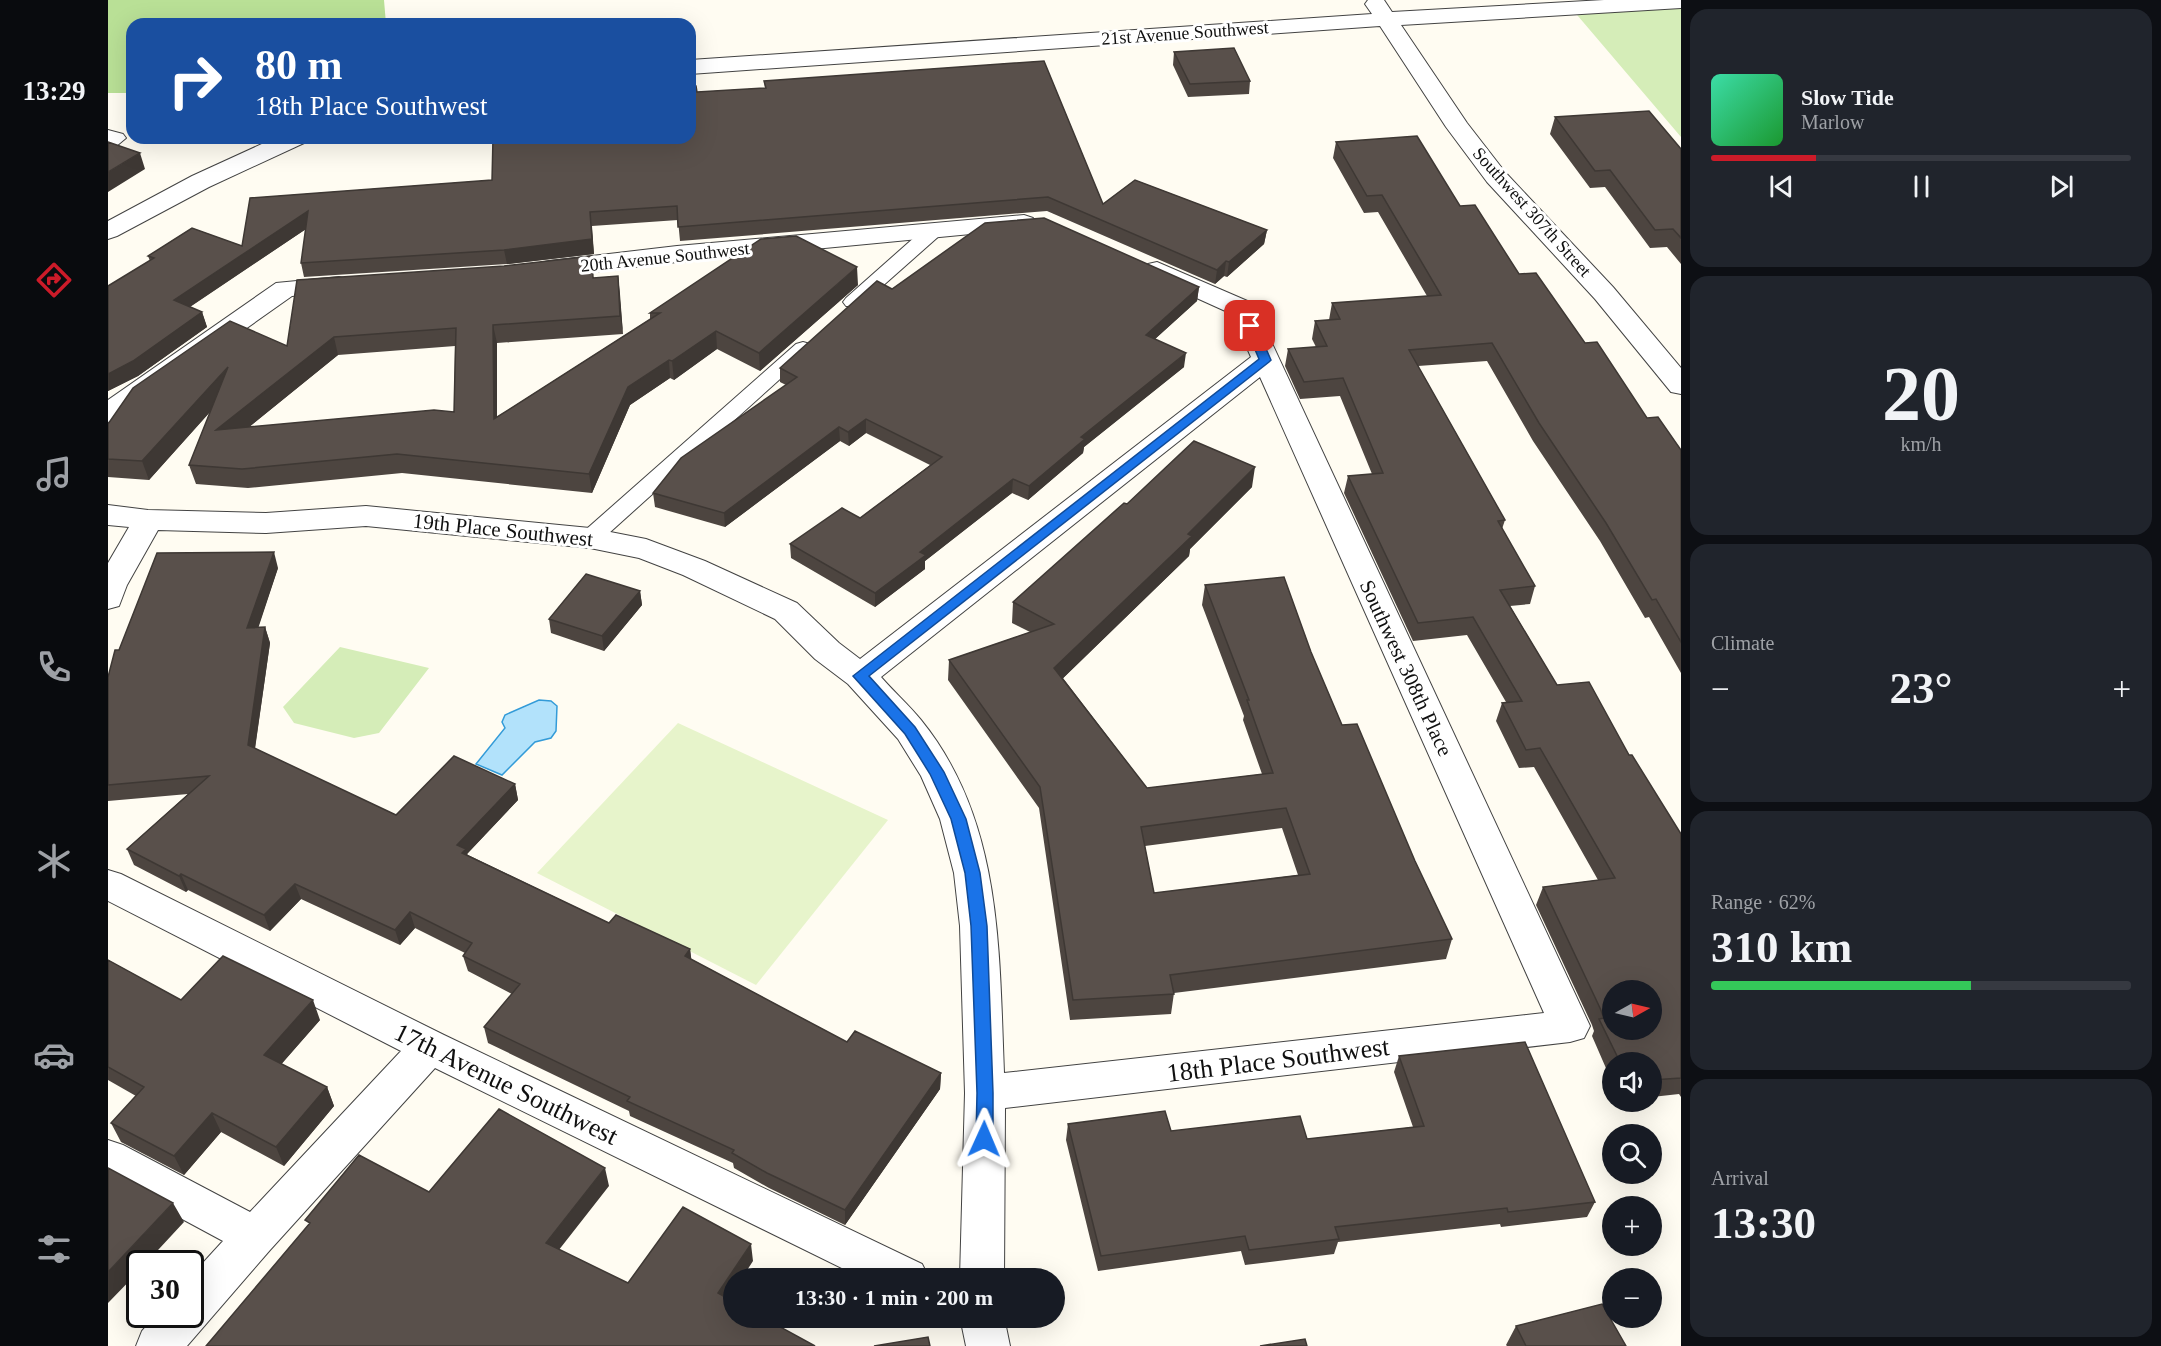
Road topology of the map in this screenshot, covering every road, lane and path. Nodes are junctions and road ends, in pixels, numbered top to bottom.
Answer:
1 (1681, 2) edge
2 (1380, 10) edge
3 (696, 67) edge
4 (108, 135) edge
5 (108, 144) edge
6 (282, 144) edge
7 (1047, 221) edge
8 (108, 231) edge
9 (932, 232) junction
10 (1134, 260) edge
11 (530, 271) edge
12 (367, 283) edge
13 (836, 318) edge
14 (818, 334) edge
15 (1265, 360) junction
16 (1681, 386) edge
17 (108, 413) edge
18 (108, 515) edge
19 (148, 520) junction
20 (590, 538) junction
21 (108, 598) edge
22 (860, 676) junction
23 (108, 884) edge
24 (1570, 1026) joint
25 (430, 1047) junction
26 (985, 1093) junction
27 (108, 1158) edge
28 (255, 1236) junction
29 (886, 1268) edge
30 (982, 1268) edge
31 (204, 1293) edge
32 (174, 1328) edge
33 (984, 1328) edge
34 (158, 1346) edge
35 (987, 1346) edge

1 - 2 street, 21st Avenue Southwest
2 - 3 street, 21st Avenue Southwest
2 - 16 street, Southwest 307th Street
4 - 5 lane
6 - 8 street
7 - 9 street, 20th Avenue Southwest
9 - 11 street, 20th Avenue Southwest
9 - 13 lane
10 - 15 street, Southwest 308th Place
12 - 17 street
14 - 20 lane
15 - 22 street
15 - 24 street, Southwest 308th Place
18 - 19 street, 19th Place Southwest
19 - 20 street, 19th Place Southwest
19 - 21 street
20 - 22 street, 19th Place Southwest
22 - 26 street, 19th Place Southwest
23 - 25 street, 17th Avenue Southwest
24 - 26 street, 18th Place Southwest
25 - 28 street
25 - 29 street, 17th Avenue Southwest
26 - 30 street, 19th Place Southwest
27 - 28 street
28 - 31 street
32 - 34 street
33 - 35 street

